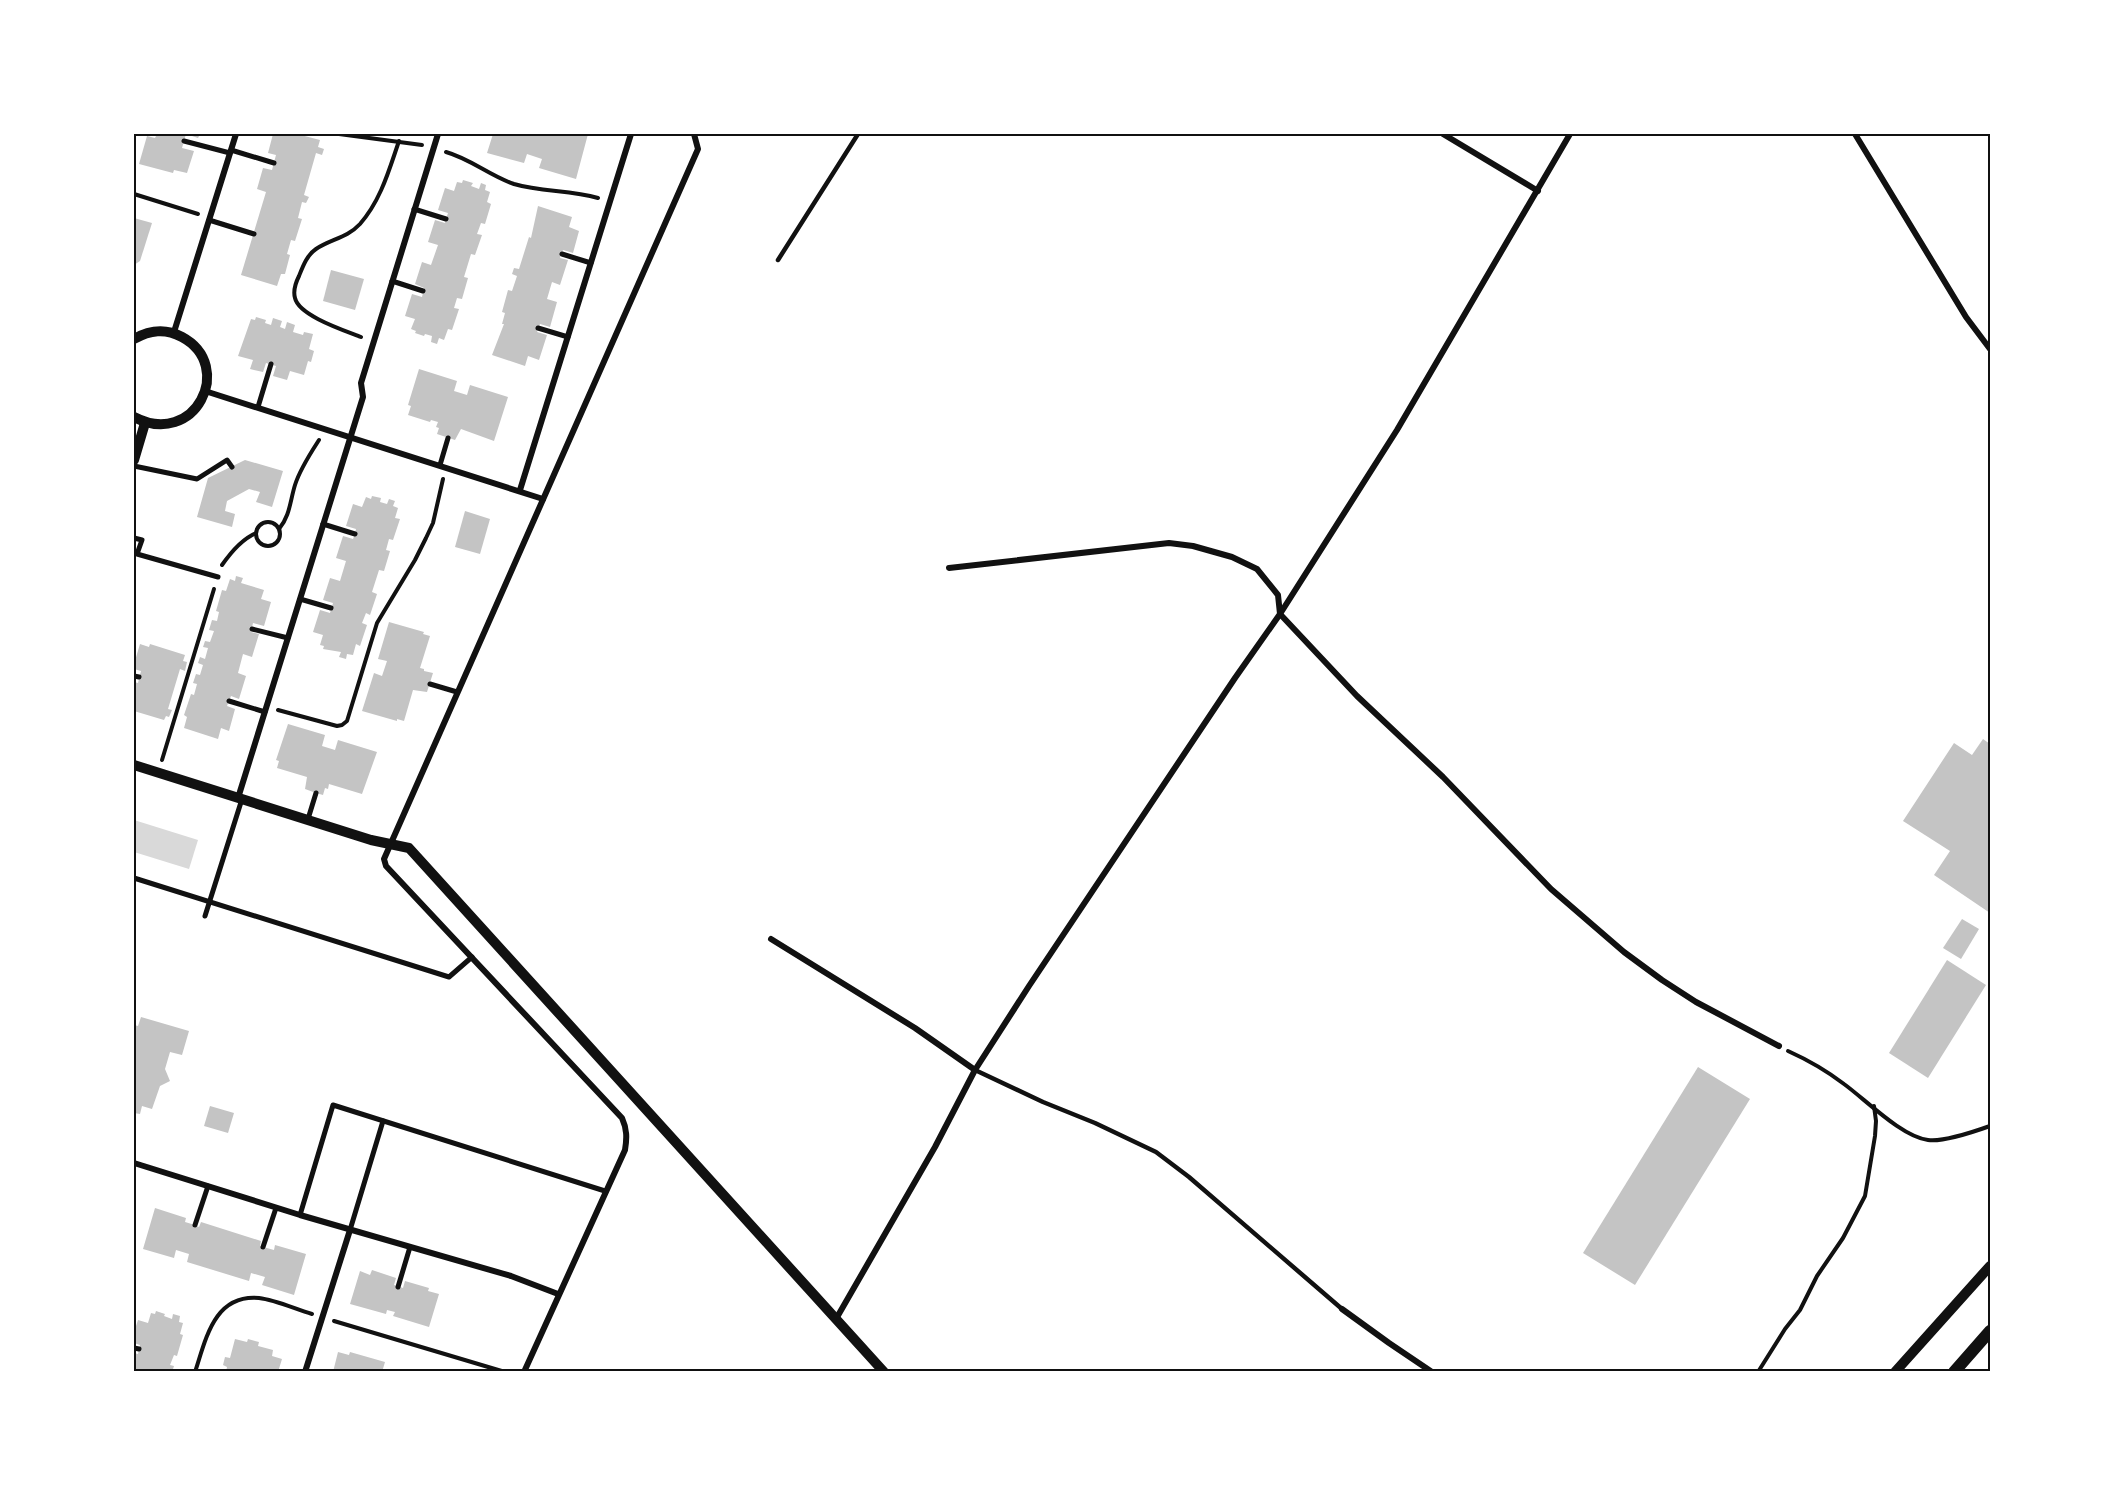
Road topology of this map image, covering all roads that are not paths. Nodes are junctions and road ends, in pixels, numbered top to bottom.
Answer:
1 (236, 134) edge
2 (438, 134) edge
3 (631, 134) edge
4 (694, 134) edge
5 (858, 134) edge
6 (1443, 134) edge
7 (1570, 134) edge
8 (1855, 134) edge
9 (184, 141) dead end
10 (230, 152) junction
11 (274, 163) dead end
12 (1538, 191) junction
13 (414, 208) junction
14 (209, 219) junction
15 (446, 219) dead end
16 (254, 234) dead end
17 (561, 254) dead end
18 (778, 260) dead end
19 (591, 263) junction
20 (392, 281) junction
21 (423, 291) dead end
22 (538, 328) dead end
23 (174, 332) junction
24 (568, 337) junction
25 (134, 339) edge
26 (1990, 349) edge
27 (271, 364) dead end
28 (205, 391) junction
29 (258, 407) junction
30 (134, 417) edge
31 (145, 423) junction
32 (351, 436) junction
33 (448, 438) dead end
34 (134, 460) edge
35 (134, 466) edge
36 (442, 466) junction
37 (232, 467) dead end
38 (520, 490) junction
39 (543, 499) junction
40 (323, 524) junction
41 (355, 534) dead end
42 (134, 538) edge
43 (949, 568) dead end
44 (218, 577) road end
45 (300, 599) junction
46 (331, 608) dead end
47 (1280, 614) junction
48 (252, 629) dead end
49 (288, 638) junction
50 (430, 684) dead end
51 (457, 692) junction
52 (229, 701) dead end
53 (266, 709) junction
54 (134, 765) edge
55 (316, 793) dead end
56 (240, 798) junction
57 (308, 819) junction
58 (390, 843) junction
59 (134, 878) edge
60 (209, 902) junction
61 (205, 916) dead end
62 (771, 939) dead end
63 (472, 957) junction
64 (1779, 1046) road end
65 (975, 1070) junction
66 (383, 1121) junction
67 (134, 1163) edge
68 (208, 1186) junction
69 (605, 1191) junction
70 (276, 1208) junction
71 (300, 1215) junction
72 (195, 1225) dead end
73 (350, 1230) junction
74 (263, 1247) dead end
75 (410, 1247) junction
76 (1990, 1266) edge
77 (398, 1287) dead end
78 (558, 1294) junction
79 (1342, 1309) joint
80 (836, 1319) junction
81 (1990, 1330) edge
82 (305, 1371) edge
83 (524, 1371) edge
84 (884, 1371) edge
85 (1432, 1371) edge
86 (1895, 1371) edge
87 (1954, 1371) edge

1 - 10 street
2 - 13 street
3 - 19 street
4 - 39 street
5 - 18 lane
6 - 12 street
7 - 12 street
8 - 26 street
9 - 10 street
10 - 11 street
10 - 14 street
12 - 47 street
13 - 15 street
13 - 20 street
14 - 16 street
14 - 23 street
17 - 19 street
19 - 24 street
20 - 21 street
20 - 32 street
22 - 24 street
23 - 25 street
23 - 28 street
24 - 38 street
27 - 29 street
28 - 29 street
28 - 31 street
29 - 32 street
30 - 31 street
31 - 34 street
32 - 36 street
32 - 40 street
33 - 36 street
35 - 37 street
36 - 38 street
38 - 39 street
39 - 51 street
40 - 41 street
40 - 45 street
42 - 44 street
43 - 47 street
45 - 46 street
45 - 49 street
47 - 64 street
47 - 65 street
48 - 49 street
49 - 53 street
50 - 51 street
51 - 58 street
52 - 53 street
53 - 56 street
54 - 56 street
55 - 57 street
56 - 57 street
56 - 60 street
57 - 58 street
58 - 63 street
58 - 80 street
59 - 60 street
60 - 61 street
60 - 63 street
62 - 65 street
63 - 69 street
65 - 79 lane
65 - 80 street
66 - 69 street
66 - 71 street
66 - 73 street
67 - 68 street
68 - 70 street
68 - 72 street
69 - 78 street
70 - 71 street
70 - 74 street
71 - 73 street
73 - 75 street
73 - 82 street
75 - 77 street
75 - 78 street
76 - 86 street
78 - 83 street
79 - 85 street
80 - 84 street
81 - 87 main road

